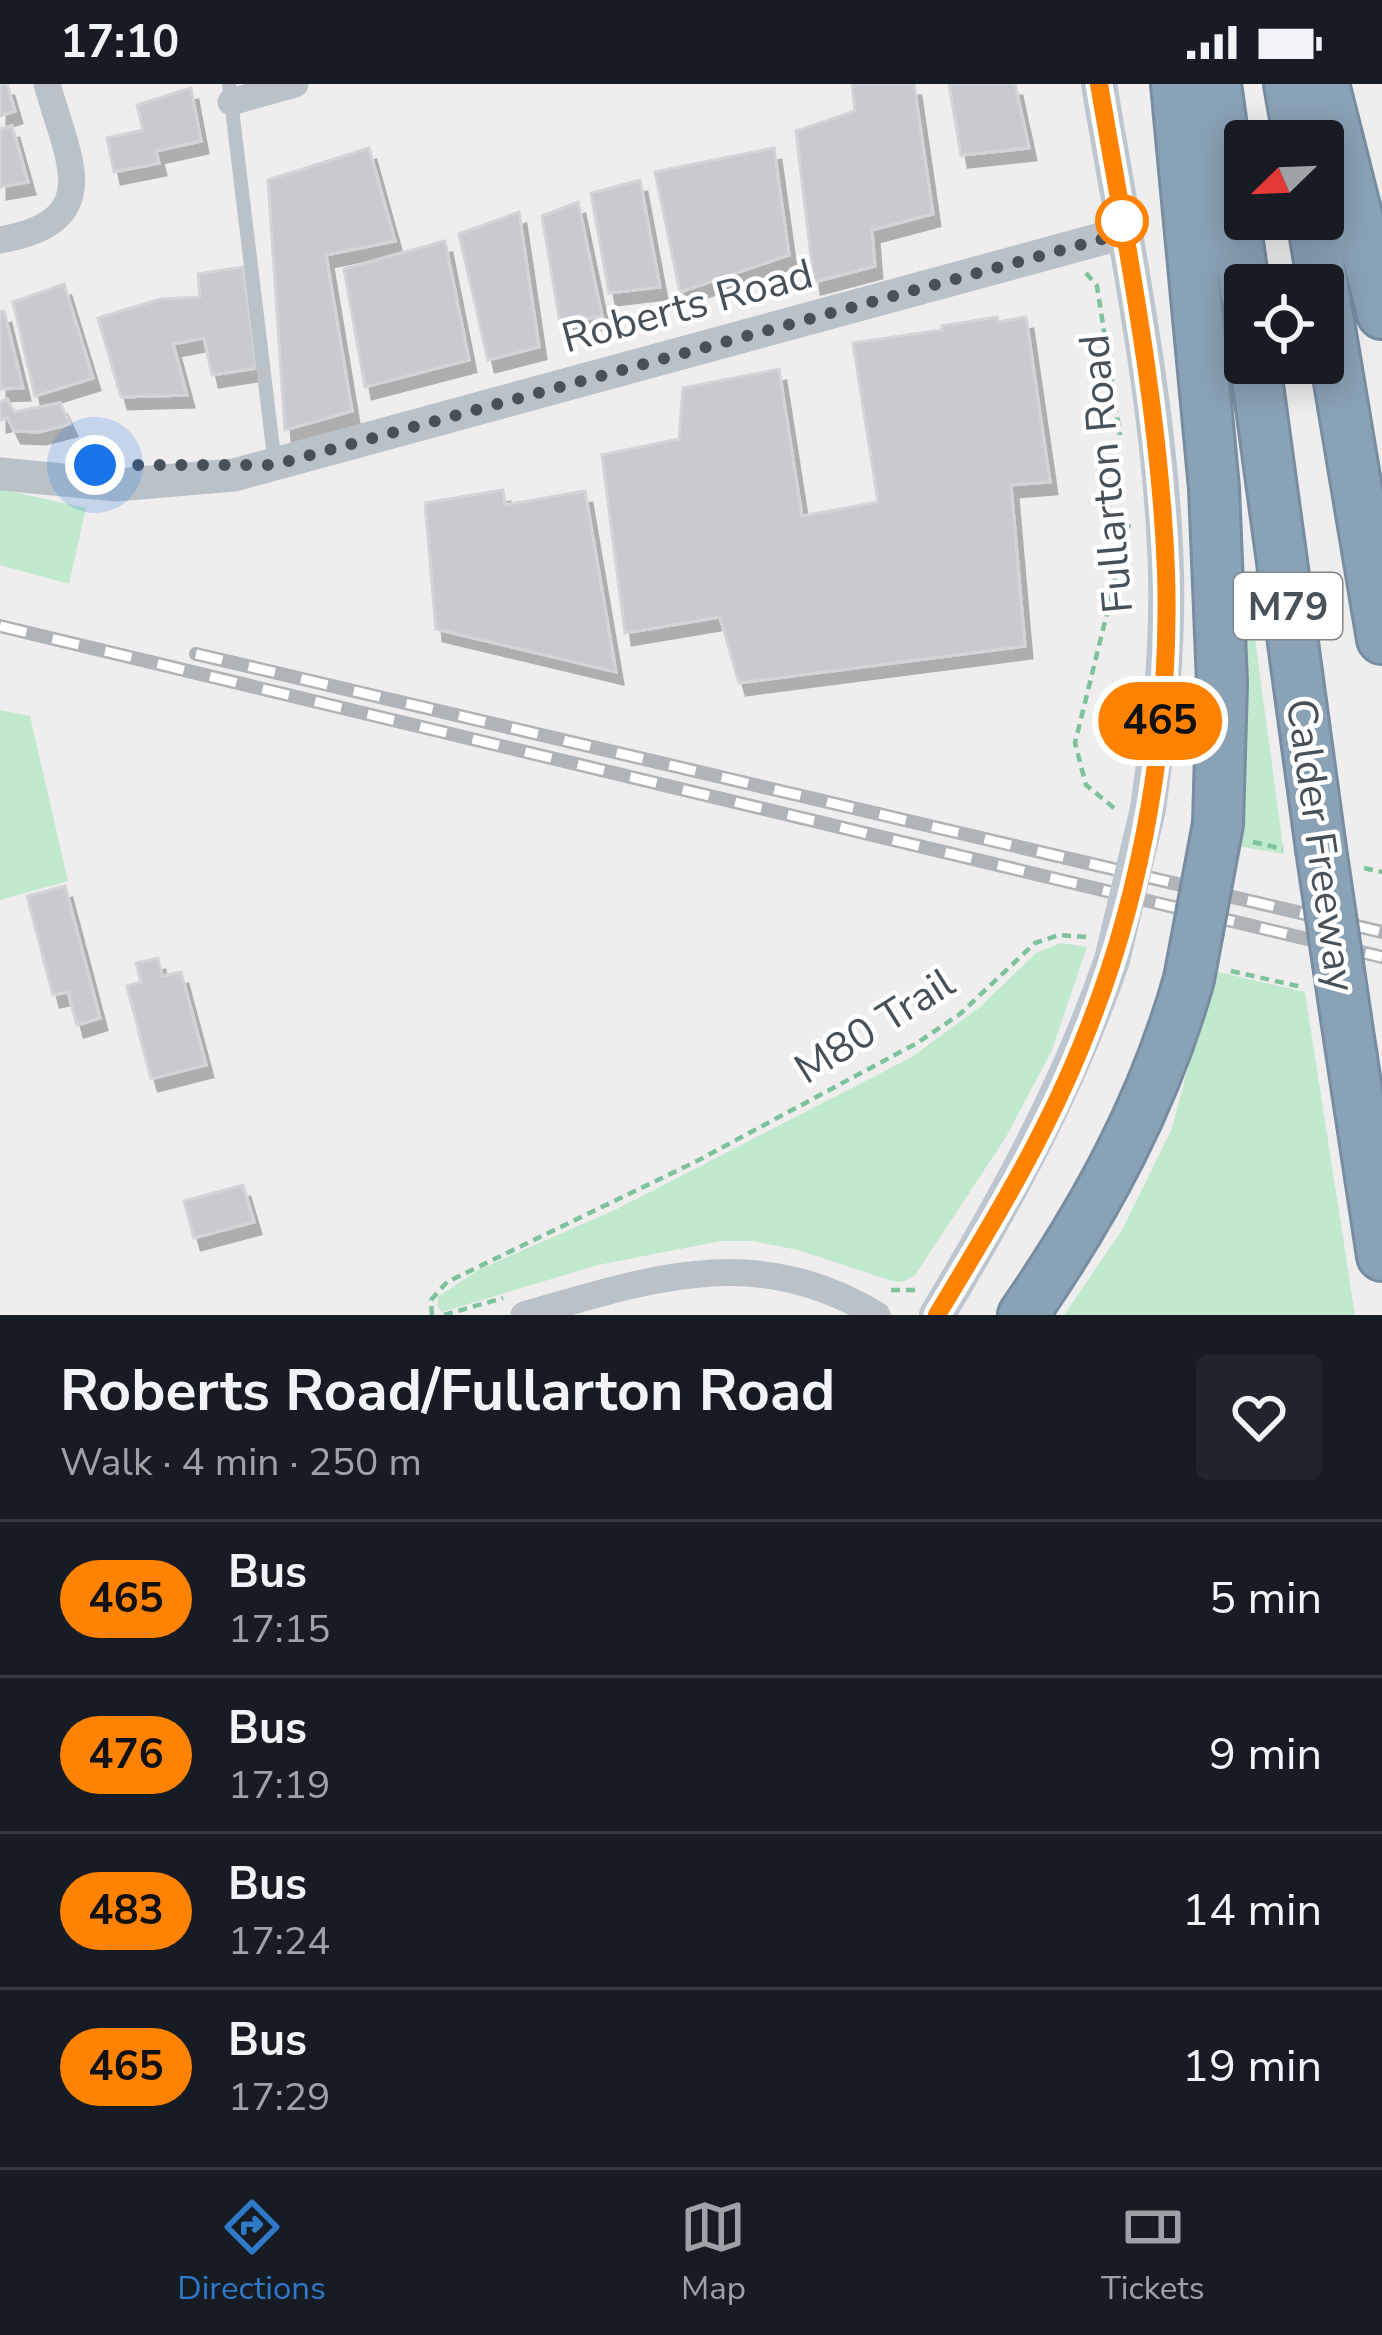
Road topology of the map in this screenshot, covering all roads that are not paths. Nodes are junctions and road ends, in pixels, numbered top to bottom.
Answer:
1 (47, 84) edge
2 (295, 84) edge
3 (1099, 84) edge
4 (1176, 84) edge
5 (1216, 84) edge
6 (1289, 84) edge
7 (1324, 84) edge
8 (230, 93) edge
9 (1295, 120) edge
10 (1124, 233) junction
11 (0, 239) edge
12 (1241, 264) edge
13 (1382, 314) edge
14 (1258, 384) edge
15 (1340, 384) edge
16 (0, 454) edge
17 (274, 465) junction
18 (0, 474) edge
19 (1382, 639) edge
20 (1382, 1256) edge
21 (524, 1315) edge
22 (877, 1315) edge
23 (937, 1315) edge
24 (1023, 1315) edge

1 - 11 street
2 - 8 street
3 - 10 main road, Fullarton Road
4 - 24 highway, bridge
5 - 12 highway
6 - 9 highway
7 - 13 highway
8 - 17 lane
10 - 17 street, Roberts Road
10 - 23 main road, Fullarton Road, bridge
14 - 20 highway, Calder Freeway / M79, bridge
15 - 19 highway, M79
16 - 17 street, Roberts Road
17 - 18 street, Roberts Road
21 - 22 street

